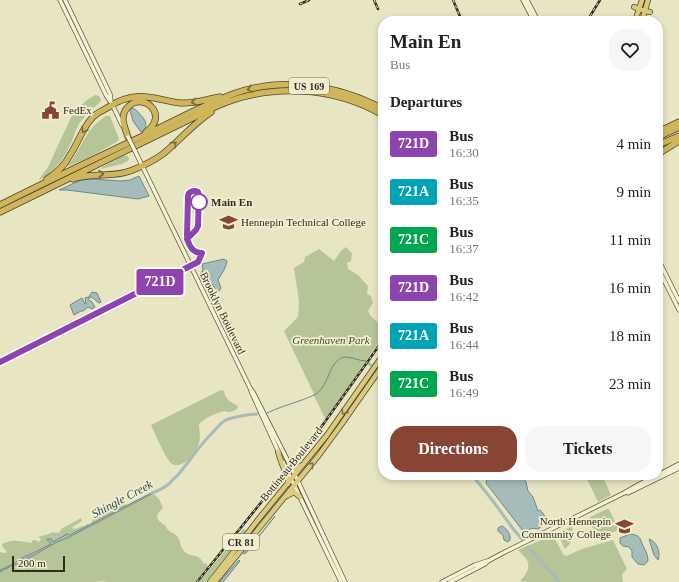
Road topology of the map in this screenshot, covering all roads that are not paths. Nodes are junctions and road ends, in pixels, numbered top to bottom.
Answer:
1 (60, 0) edge
2 (65, 0) edge
3 (523, 0) edge
4 (527, 0) edge
5 (642, 0) edge
6 (648, 0) edge
7 (634, 7) dead end
8 (640, 9) junction
9 (648, 12) junction
10 (531, 16) edge
11 (535, 16) edge
12 (637, 16) edge
13 (645, 16) edge
14 (232, 94) junction
15 (250, 95) junction
16 (112, 104) junction
17 (378, 106) edge
18 (378, 112) edge
19 (679, 121) edge
20 (679, 127) edge
21 (663, 129) edge
22 (663, 135) edge
23 (679, 136) edge
24 (128, 137) junction
25 (679, 141) edge
26 (663, 143) edge
27 (113, 150) junction
28 (663, 151) edge
29 (142, 166) junction
30 (37, 193) junction
31 (10, 200) junction
32 (0, 205) edge
33 (0, 212) edge
34 (663, 269) edge
35 (663, 278) edge
36 (679, 301) edge
37 (679, 310) edge
38 (378, 362) edge
39 (378, 372) edge
40 (250, 388) junction
41 (278, 452) joint
42 (679, 464) edge
43 (303, 465) junction
44 (291, 468) junction
45 (679, 468) edge
46 (663, 472) edge
47 (663, 476) edge
48 (648, 480) edge
49 (655, 480) edge
50 (293, 481) junction
51 (624, 493) junction
52 (300, 497) junction
53 (284, 498) junction
54 (488, 561) junction
55 (343, 581) edge
56 (210, 582) edge
57 (216, 582) edge
58 (442, 582) edge
59 (450, 582) edge

1 - 16 main road
2 - 16 main road
3 - 10 main road
4 - 11 main road
5 - 8 highway
6 - 9 highway
7 - 8 highway
8 - 9 highway
8 - 12 highway
9 - 13 highway
14 -> 16 highway
17 -> 14 highway, US 169
14 - 27 highway, US 169
15 - 18 highway, US 169
29 -> 15 highway
15 - 30 highway, US 169
16 - 24 main road, Brooklyn Boulevard
16 -> 31 highway
19 - 21 highway
20 - 22 highway
23 - 26 highway
24 - 27 highway
24 - 29 main road, Brooklyn Boulevard, bridge
25 - 28 highway
27 - 31 highway, US 169
30 -> 29 highway
29 - 40 main road, Brooklyn Boulevard
30 - 33 highway, US 169
31 - 32 highway, US 169
34 - 36 main road
35 - 37 main road
38 -> 43 highway, Bottineau Boulevard / CR 81
50 -> 39 highway, Bottineau Boulevard / CR 81
40 - 41 main road, Brooklyn Boulevard
40 - 44 main road, Brooklyn Boulevard
41 - 50 highway
42 - 46 main road
43 - 44 highway
43 - 50 highway, Bottineau Boulevard / CR 81
44 - 50 main road, Brooklyn Boulevard
45 - 47 main road
48 - 51 main road
49 - 51 main road
50 - 52 main road, Brooklyn Boulevard
50 - 53 highway, Bottineau Boulevard / CR 81
50 - 55 main road, Brooklyn Boulevard
50 - 56 highway, Bottineau Boulevard / CR 81
51 - 54 main road
52 - 53 highway
52 - 55 main road, Brooklyn Boulevard
53 - 57 highway, Bottineau Boulevard / CR 81
54 - 58 main road
54 - 59 main road

